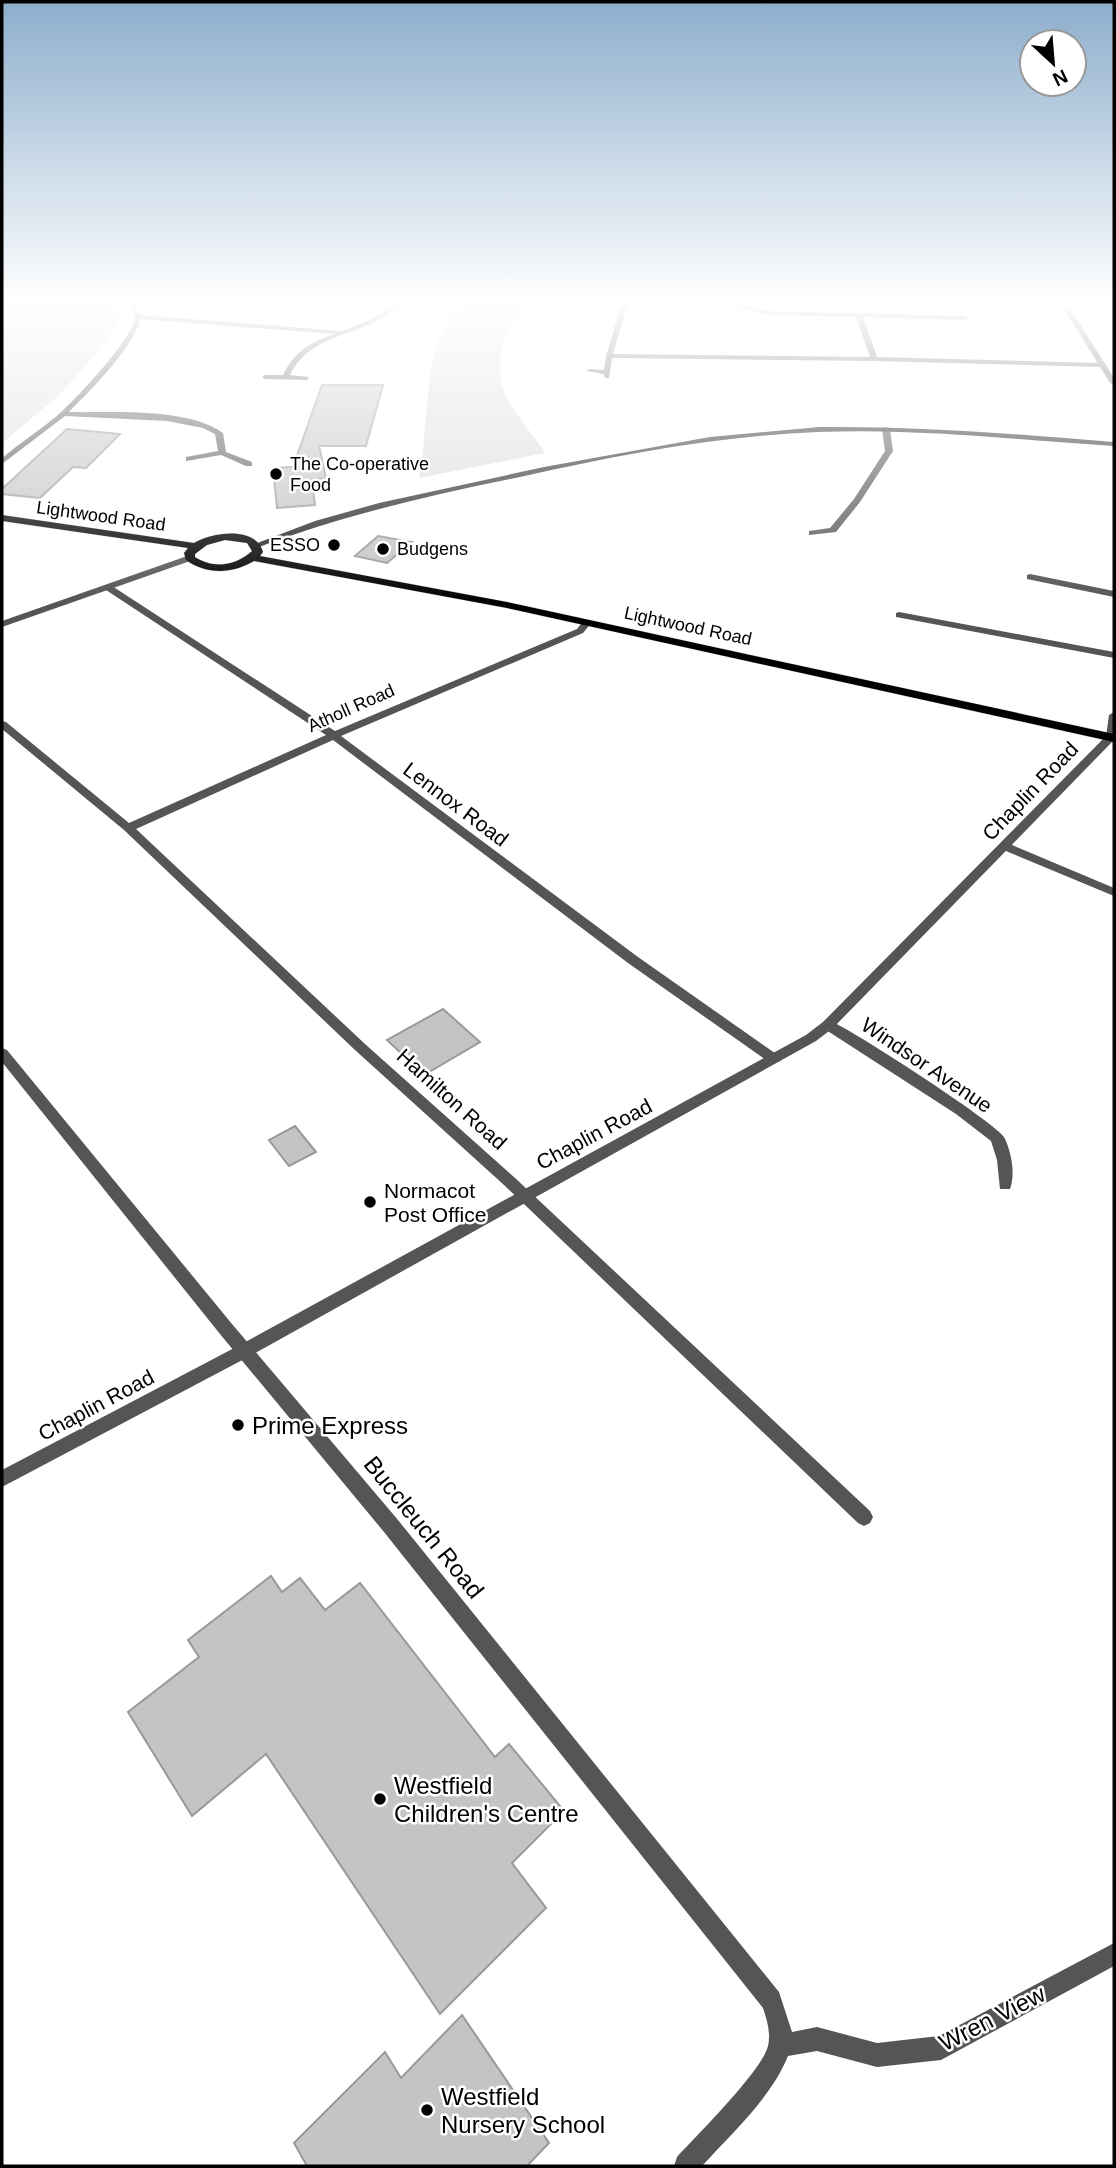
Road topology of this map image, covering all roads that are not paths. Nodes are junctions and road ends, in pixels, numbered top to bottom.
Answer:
1 (75, 400) edge
2 (62, 414) junction
3 (886, 429) junction
4 (1114, 444) edge
5 (222, 453) junction
6 (189, 459) dead end
7 (2, 462) edge
8 (249, 464) dead end
9 (2, 518) edge
10 (812, 533) dead end
11 (195, 546) junction
12 (255, 552) junction
13 (190, 558) junction
14 (1030, 577) dead end
15 (109, 588) junction
16 (1114, 594) edge
17 (898, 615) dead end
18 (587, 622) junction
19 (2, 624) edge
20 (1114, 655) edge
21 (1114, 715) edge
22 (2, 724) edge
23 (332, 736) junction
24 (1112, 738) edge
25 (128, 828) junction
26 (1004, 846) junction
27 (1114, 892) edge
28 (828, 1025) junction
29 (2, 1053) edge
30 (774, 1059) junction
31 (1005, 1185) dead end
32 (524, 1196) junction
33 (244, 1350) junction
34 (2, 1479) edge
35 (864, 1517) dead end
36 (1114, 1954) edge
37 (780, 2046) junction
38 (686, 2166) edge

1 - 2 street
2 - 5 street
2 - 7 street
3 - 4 main road
3 - 10 street
3 - 12 main road
5 - 6 street
5 - 8 street
9 - 11 main road, Lightwood Road
11 - 12 main road, Lightwood Road
11 - 13 main road
12 - 13 main road
12 - 18 main road, Lightwood Road
13 - 15 street
14 - 16 street
15 - 19 street
15 - 23 street, Lennox Road
17 - 20 street
18 - 23 street, Atholl Road
18 - 24 main road, Lightwood Road
21 - 24 street
22 - 25 street, Hamilton Road
23 - 25 street, Atholl Road
23 - 30 street, Lennox Road
24 - 26 street, Chaplin Road
25 - 32 street, Hamilton Road
26 - 27 street
26 - 28 street, Chaplin Road
28 - 30 street, Chaplin Road
28 - 31 street, Windsor Avenue
29 - 33 street, Buccleuch Road
30 - 32 street, Chaplin Road
32 - 33 street, Chaplin Road
32 - 35 street, Hamilton Road
33 - 34 street, Chaplin Road
33 - 37 street, Buccleuch Road
36 - 37 street, Wren View
37 - 38 street

